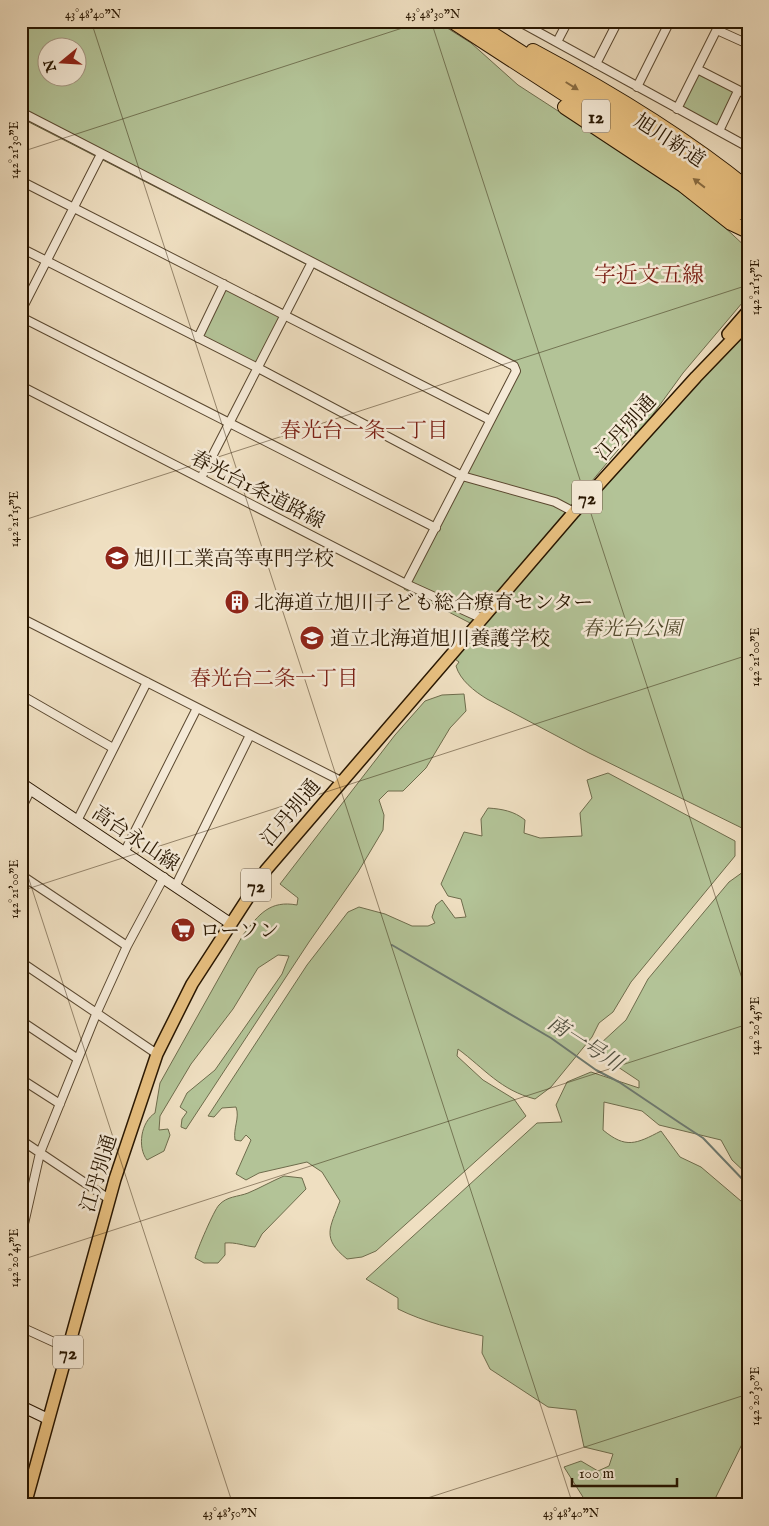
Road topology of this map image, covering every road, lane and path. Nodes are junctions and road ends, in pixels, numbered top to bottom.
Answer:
1 (452, 21) edge
2 (518, 21) edge
3 (568, 21) edge
4 (618, 21) edge
5 (670, 21) edge
6 (721, 21) edge
7 (474, 22) edge
8 (717, 30) junction
9 (478, 38) junction
10 (557, 42) junction
11 (748, 44) edge
12 (596, 64) junction
13 (697, 69) junction
14 (637, 87) junction
15 (738, 91) junction
16 (748, 95) edge
17 (677, 109) junction
18 (21, 112) edge
19 (719, 131) junction
20 (748, 147) edge
21 (101, 154) junction
22 (21, 181) edge
23 (744, 202) edge
24 (74, 208) junction
25 (748, 231) edge
26 (21, 248) edge
27 (47, 261) junction
28 (312, 262) junction
29 (224, 284) junction
30 (21, 311) edge
31 (748, 311) edge
32 (284, 316) junction
33 (21, 317) edge
34 (748, 323) edge
35 (198, 338) junction
36 (258, 368) junction
37 (696, 377) junction
38 (21, 386) edge
39 (490, 420) junction
40 (229, 423) junction
41 (462, 476) junction
42 (201, 478) junction
43 (574, 512) junction
44 (436, 528) junction
45 (406, 584) junction
46 (21, 618) edge
47 (481, 618) junction
48 (147, 682) junction
49 (21, 695) edge
50 (197, 708) junction
51 (250, 735) junction
52 (113, 748) junction
53 (341, 781) junction
54 (21, 783) edge
55 (31, 789) junction
56 (21, 809) edge
57 (78, 819) junction
58 (125, 851) junction
59 (21, 875) edge
60 (164, 877) junction
61 (176, 885) junction
62 (230, 923) junction
63 (127, 946) junction
64 (21, 962) edge
65 (97, 1012) junction
66 (21, 1021) edge
67 (157, 1054) junction
68 (78, 1059) junction
69 (21, 1079) edge
70 (60, 1104) junction
71 (21, 1140) edge
72 (40, 1152) junction
73 (109, 1199) junction
74 (21, 1237) edge
75 (21, 1327) edge
76 (68, 1349) junction
77 (21, 1406) edge
78 (48, 1419) junction
79 (26, 1477) edge
80 (25, 1505) edge

1 - 9 highway, 旭川新道 / 12
2 - 10 street
3 - 10 street
4 - 12 street
5 - 14 street
6 - 8 street
7 -> 23 highway, 12
8 - 11 street
8 - 13 street
23 -> 9 highway, 旭川新道 / 12
9 - 25 highway, 12
10 - 12 street
12 - 14 street
13 - 15 street
13 - 17 street
14 - 17 street
15 - 16 street
15 - 19 street
17 - 19 street
18 - 21 street
19 - 20 street
21 - 24 street
21 - 28 street
22 - 24 street
24 - 27 street
24 - 29 street
26 - 27 street
27 - 30 street
27 - 35 street
28 - 32 street
28 - 39 street
29 - 32 street
29 - 35 street
31 - 37 main road, 江丹別通 / 72
32 - 36 street
32 - 39 street
33 - 40 street
34 - 37 main road, 江丹別通 / 72
35 - 36 street
36 - 40 street
36 - 41 street
37 - 43 main road, 江丹別通 / 72
38 - 42 street, 春光台1条道路線
39 - 41 street
40 - 42 street
40 - 44 street
41 - 43 street
41 - 44 street
42 - 45 street, 春光台1条道路線
43 - 47 main road, 江丹別通 / 72
44 - 45 street
45 - 47 street, 春光台1条道路線
46 - 48 street
47 - 53 main road, 江丹別通 / 72
48 - 50 street
48 - 52 street
49 - 52 street
50 - 51 street
50 - 58 street
51 - 53 street
51 - 61 street
52 - 57 street
53 - 62 main road, 江丹別通 / 72
54 - 55 street, 高台永山線
55 - 56 street
55 - 57 street, 高台永山線
57 - 58 street, 高台永山線
58 - 60 street, 高台永山線
59 - 63 street
60 - 61 street, 高台永山線
60 - 63 street
61 - 62 street, 高台永山線
62 - 67 main road, 江丹別通 / 72
63 - 65 street
64 - 65 street
65 - 67 street
65 - 68 street
66 - 68 street
67 - 73 main road, 江丹別通 / 72
68 - 70 street
69 - 70 street
70 - 72 street
71 - 72 street
72 - 73 street
72 - 74 street
73 - 76 main road, 江丹別通 / 72
75 - 76 street
76 - 78 main road, 江丹別通 / 72
77 - 78 street
78 - 79 main road, 江丹別通 / 72
79 - 80 main road, 江丹別通 / 72

